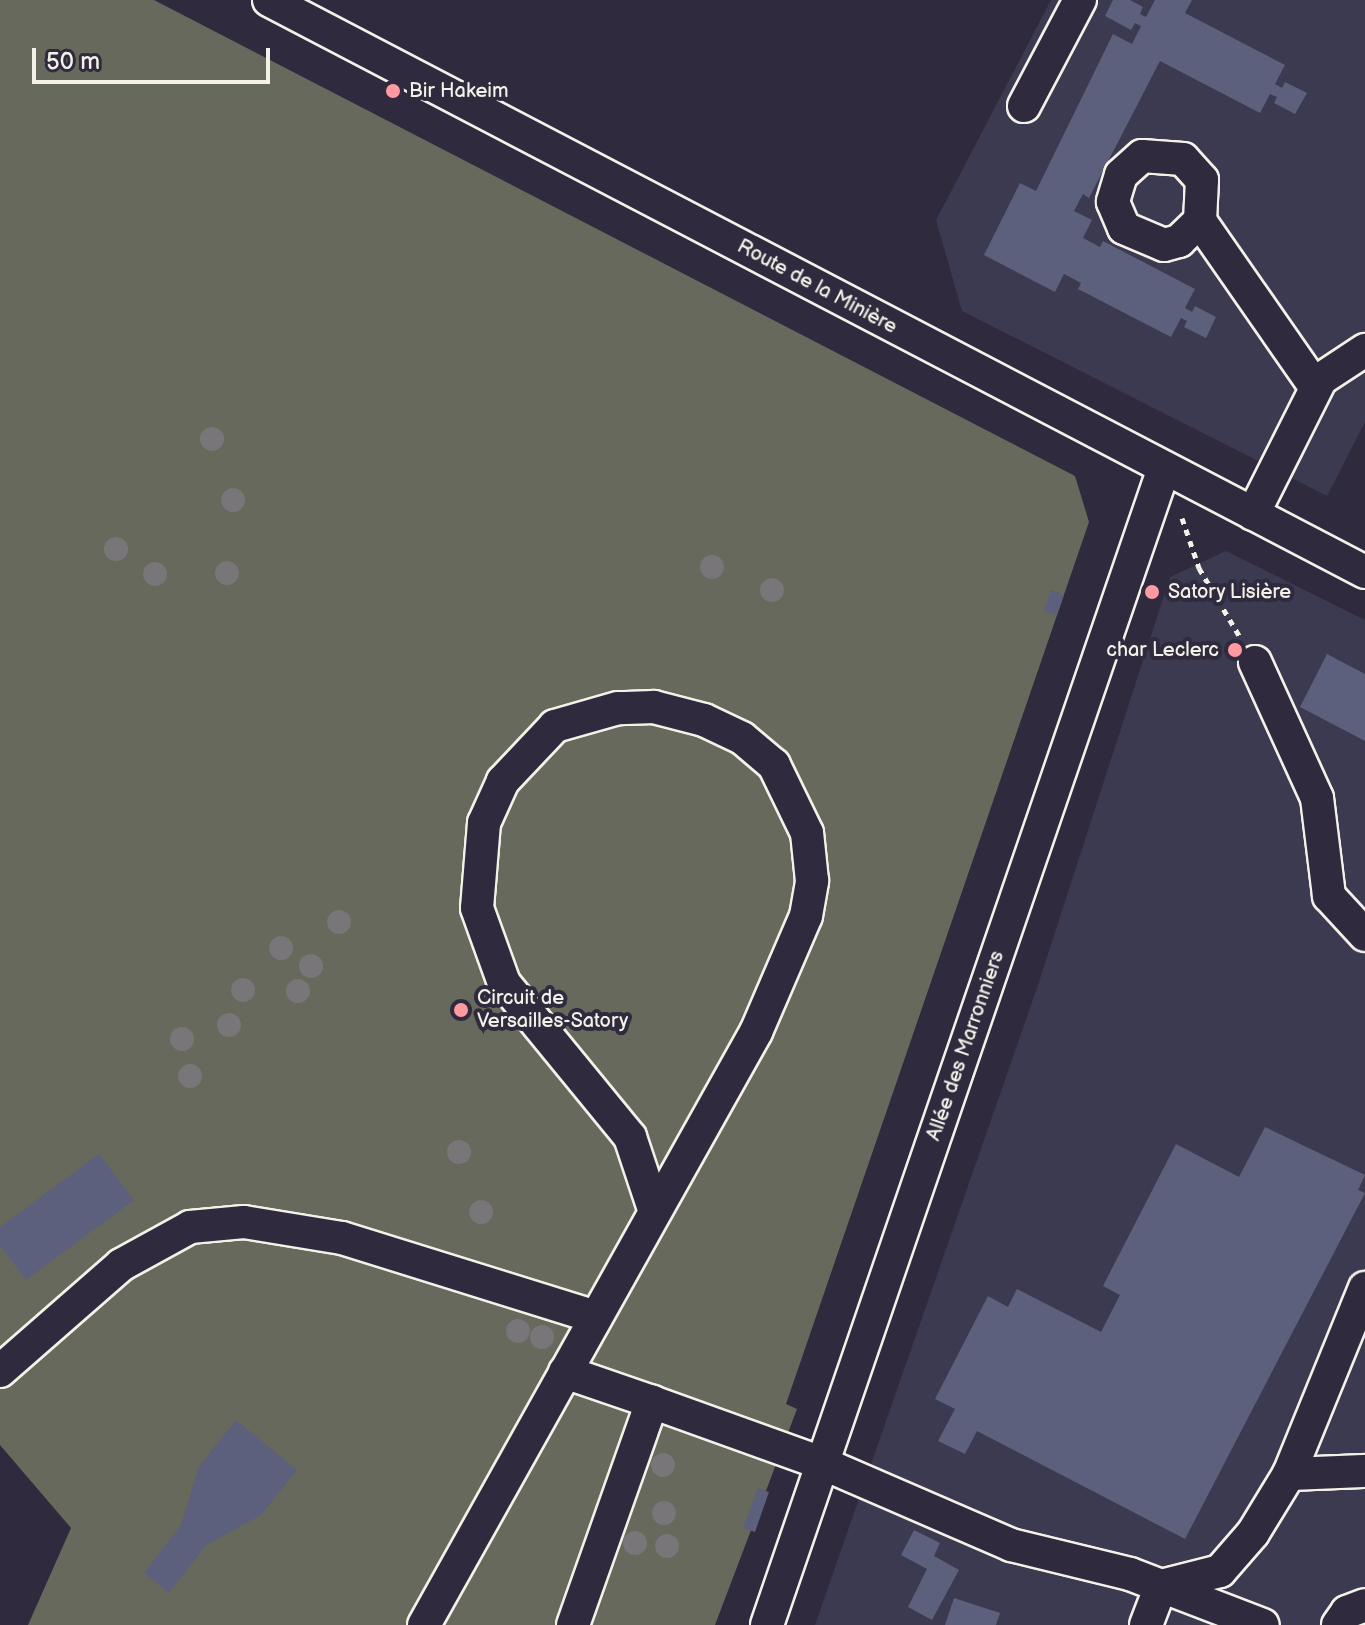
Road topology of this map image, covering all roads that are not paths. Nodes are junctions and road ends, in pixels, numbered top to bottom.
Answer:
1 (269, 0) edge
2 (1080, 0) edge
3 (1024, 106) dead end
4 (1200, 221) dead end
5 (1365, 350) edge
6 (1316, 388) junction
7 (1164, 468) junction
8 (1253, 514) junction
9 (1365, 572) edge
10 (1255, 662) road end
11 (1365, 935) edge
12 (654, 1209) junction
13 (1365, 1288) edge
14 (596, 1317) junction
15 (0, 1371) edge
16 (565, 1372) junction
17 (652, 1402) junction
18 (824, 1464) junction
19 (1365, 1471) edge
20 (1289, 1474) junction
21 (1161, 1586) junction
22 (1365, 1605) edge
23 (424, 1625) edge
24 (573, 1625) edge
25 (767, 1625) edge
26 (1146, 1625) edge
27 (1263, 1625) edge
28 (1338, 1625) edge

1 - 7 street, Route de la Minière
2 - 3 street
4 - 6 street
5 - 6 street
6 - 8 street
7 - 8 street, Route de la Minière
7 - 18 street, Allée des Marronniers
8 - 9 street, Route de la Minière
10 - 11 street
12 - 12 street
12 - 14 street
13 - 20 street
14 - 15 street
14 - 16 street
16 - 17 street
16 - 23 street
17 - 18 street
17 - 24 street
18 - 21 street
18 - 25 street, Allée des Marronniers
19 - 20 street
20 - 21 street
21 - 26 street
21 - 27 street
22 - 28 street

